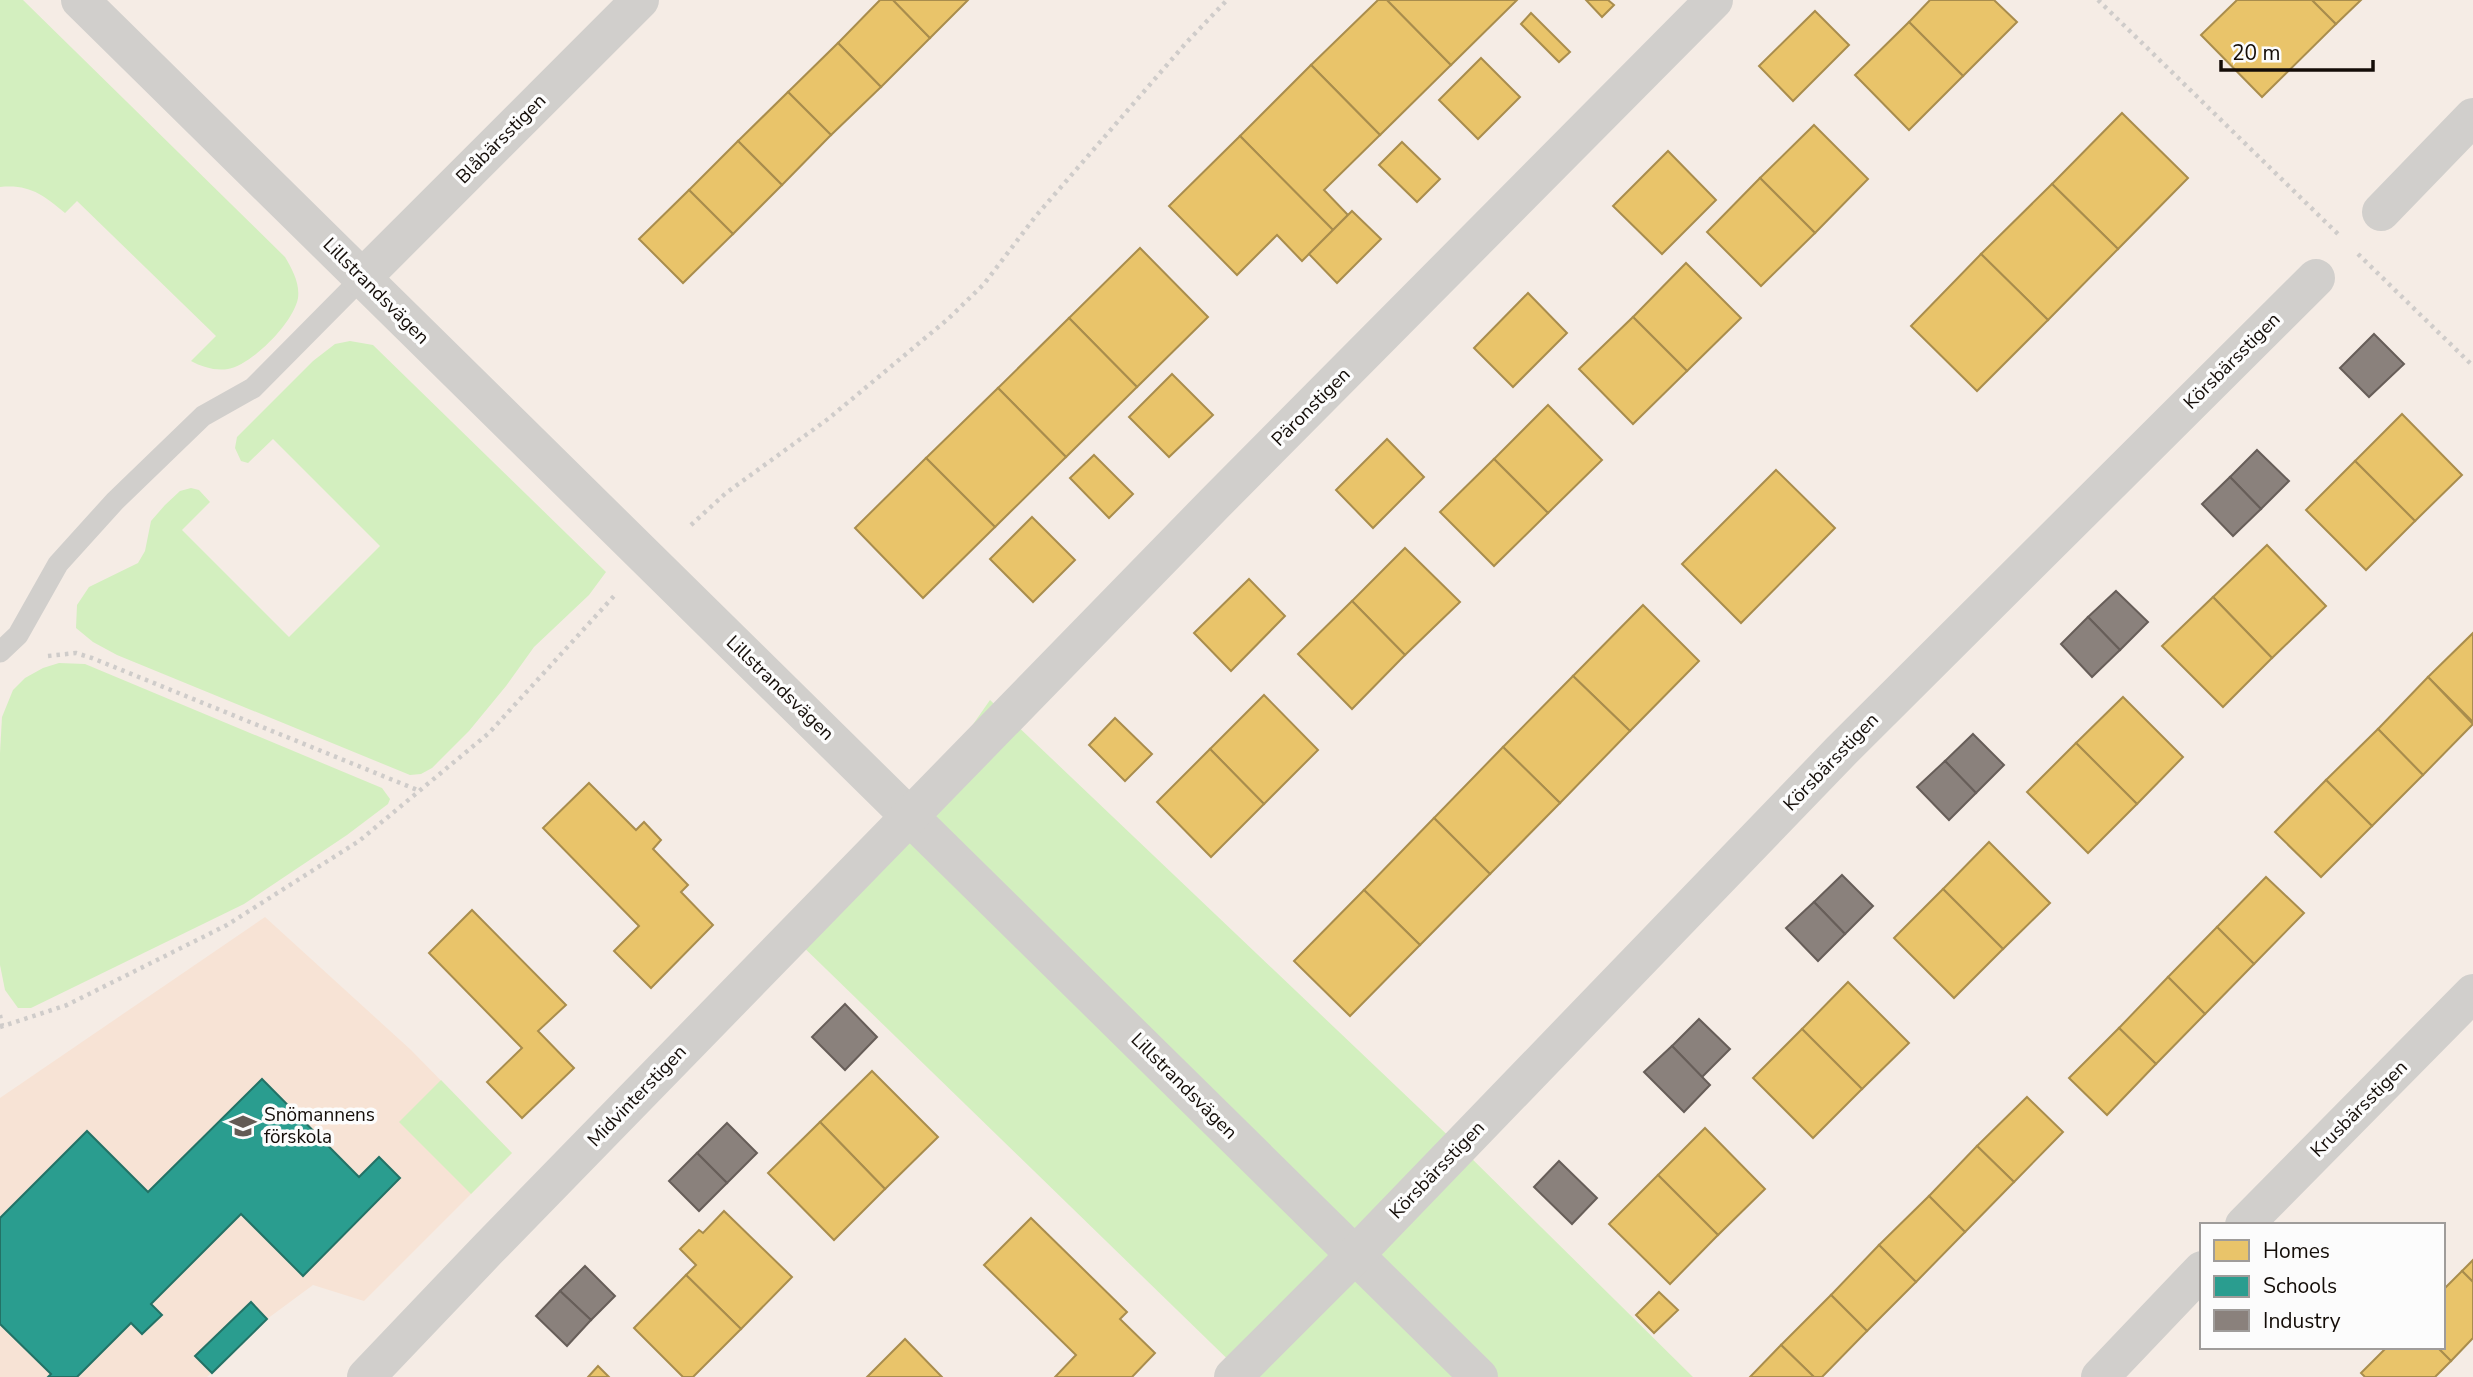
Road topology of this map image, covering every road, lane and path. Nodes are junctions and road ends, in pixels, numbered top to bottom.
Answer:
1 (80, 0) edge
2 (640, 0) edge
3 (1227, 0) edge
4 (1714, 0) edge
5 (2098, 0) edge
6 (2473, 117) edge
7 (2381, 212) dead end
8 (2348, 244) dead end
9 (2358, 253) dead end
10 (362, 278) junction
11 (2316, 278) dead end
12 (2473, 366) edge
13 (691, 525) dead end
14 (614, 596) dead end
15 (0, 652) edge
16 (41, 657) dead end
17 (420, 791) junction
18 (911, 816) junction
19 (2473, 993) edge
20 (0, 1015) edge
21 (1, 1026) edge
22 (2246, 1223) edge
23 (1356, 1254) junction
24 (2200, 1272) edge
25 (366, 1377) edge
26 (1233, 1377) edge
27 (1479, 1377) edge
28 (2100, 1377) edge

1 - 10 street, Lillstrandsvägen
2 - 10 street, Blåbärsstigen
3 - 13 path
4 - 18 street, Päronstigen
5 - 8 path
6 - 7 street
9 - 12 path
10 - 15 lane
10 - 18 street, Lillstrandsvägen
11 - 23 street, Körsbärsstigen
14 - 17 path
16 - 17 path
17 - 21 path
18 - 23 street, Lillstrandsvägen
18 - 25 street, Midvinterstigen
19 - 22 street, Krusbärsstigen
20 - 21 path
23 - 26 street, Körsbärsstigen
23 - 27 street, Lillstrandsvägen
24 - 28 street

